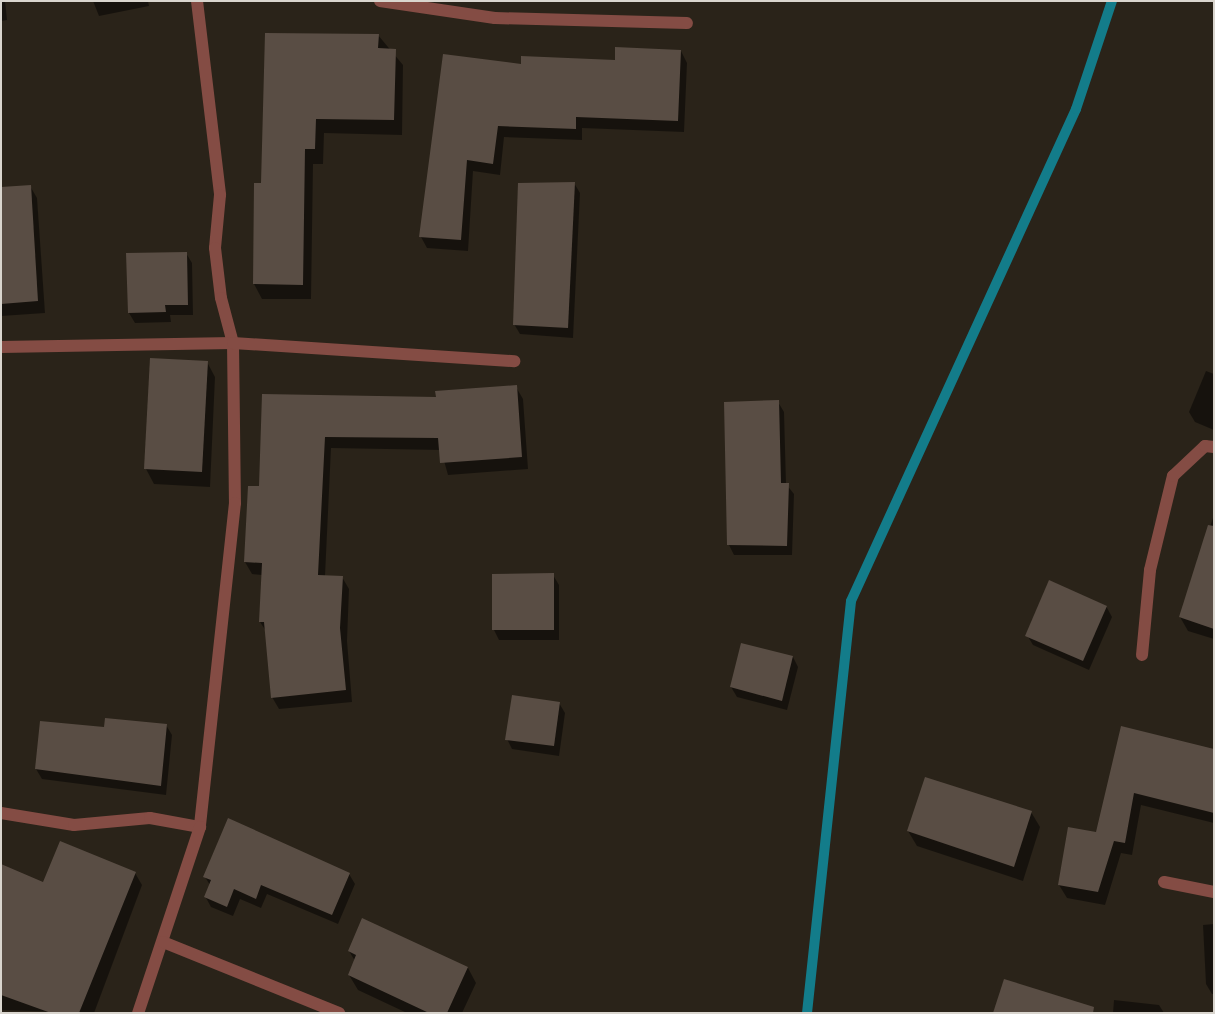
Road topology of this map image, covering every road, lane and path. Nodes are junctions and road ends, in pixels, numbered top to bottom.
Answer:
1 (197, 1) edge
2 (380, 1) edge
3 (687, 23) dead end
4 (233, 343) junction
5 (1, 347) edge
6 (514, 361) dead end
7 (1214, 447) edge
8 (1142, 655) dead end
9 (1, 813) edge
10 (200, 827) junction
11 (1164, 882) dead end
12 (1214, 892) edge
13 (163, 942) junction
14 (138, 1013) edge
15 (339, 1013) edge

1 - 4 street
2 - 3 street
4 - 5 street
4 - 6 street
4 - 10 street
7 - 8 street
9 - 10 street
10 - 13 street
11 - 12 street
13 - 14 street
13 - 15 street

